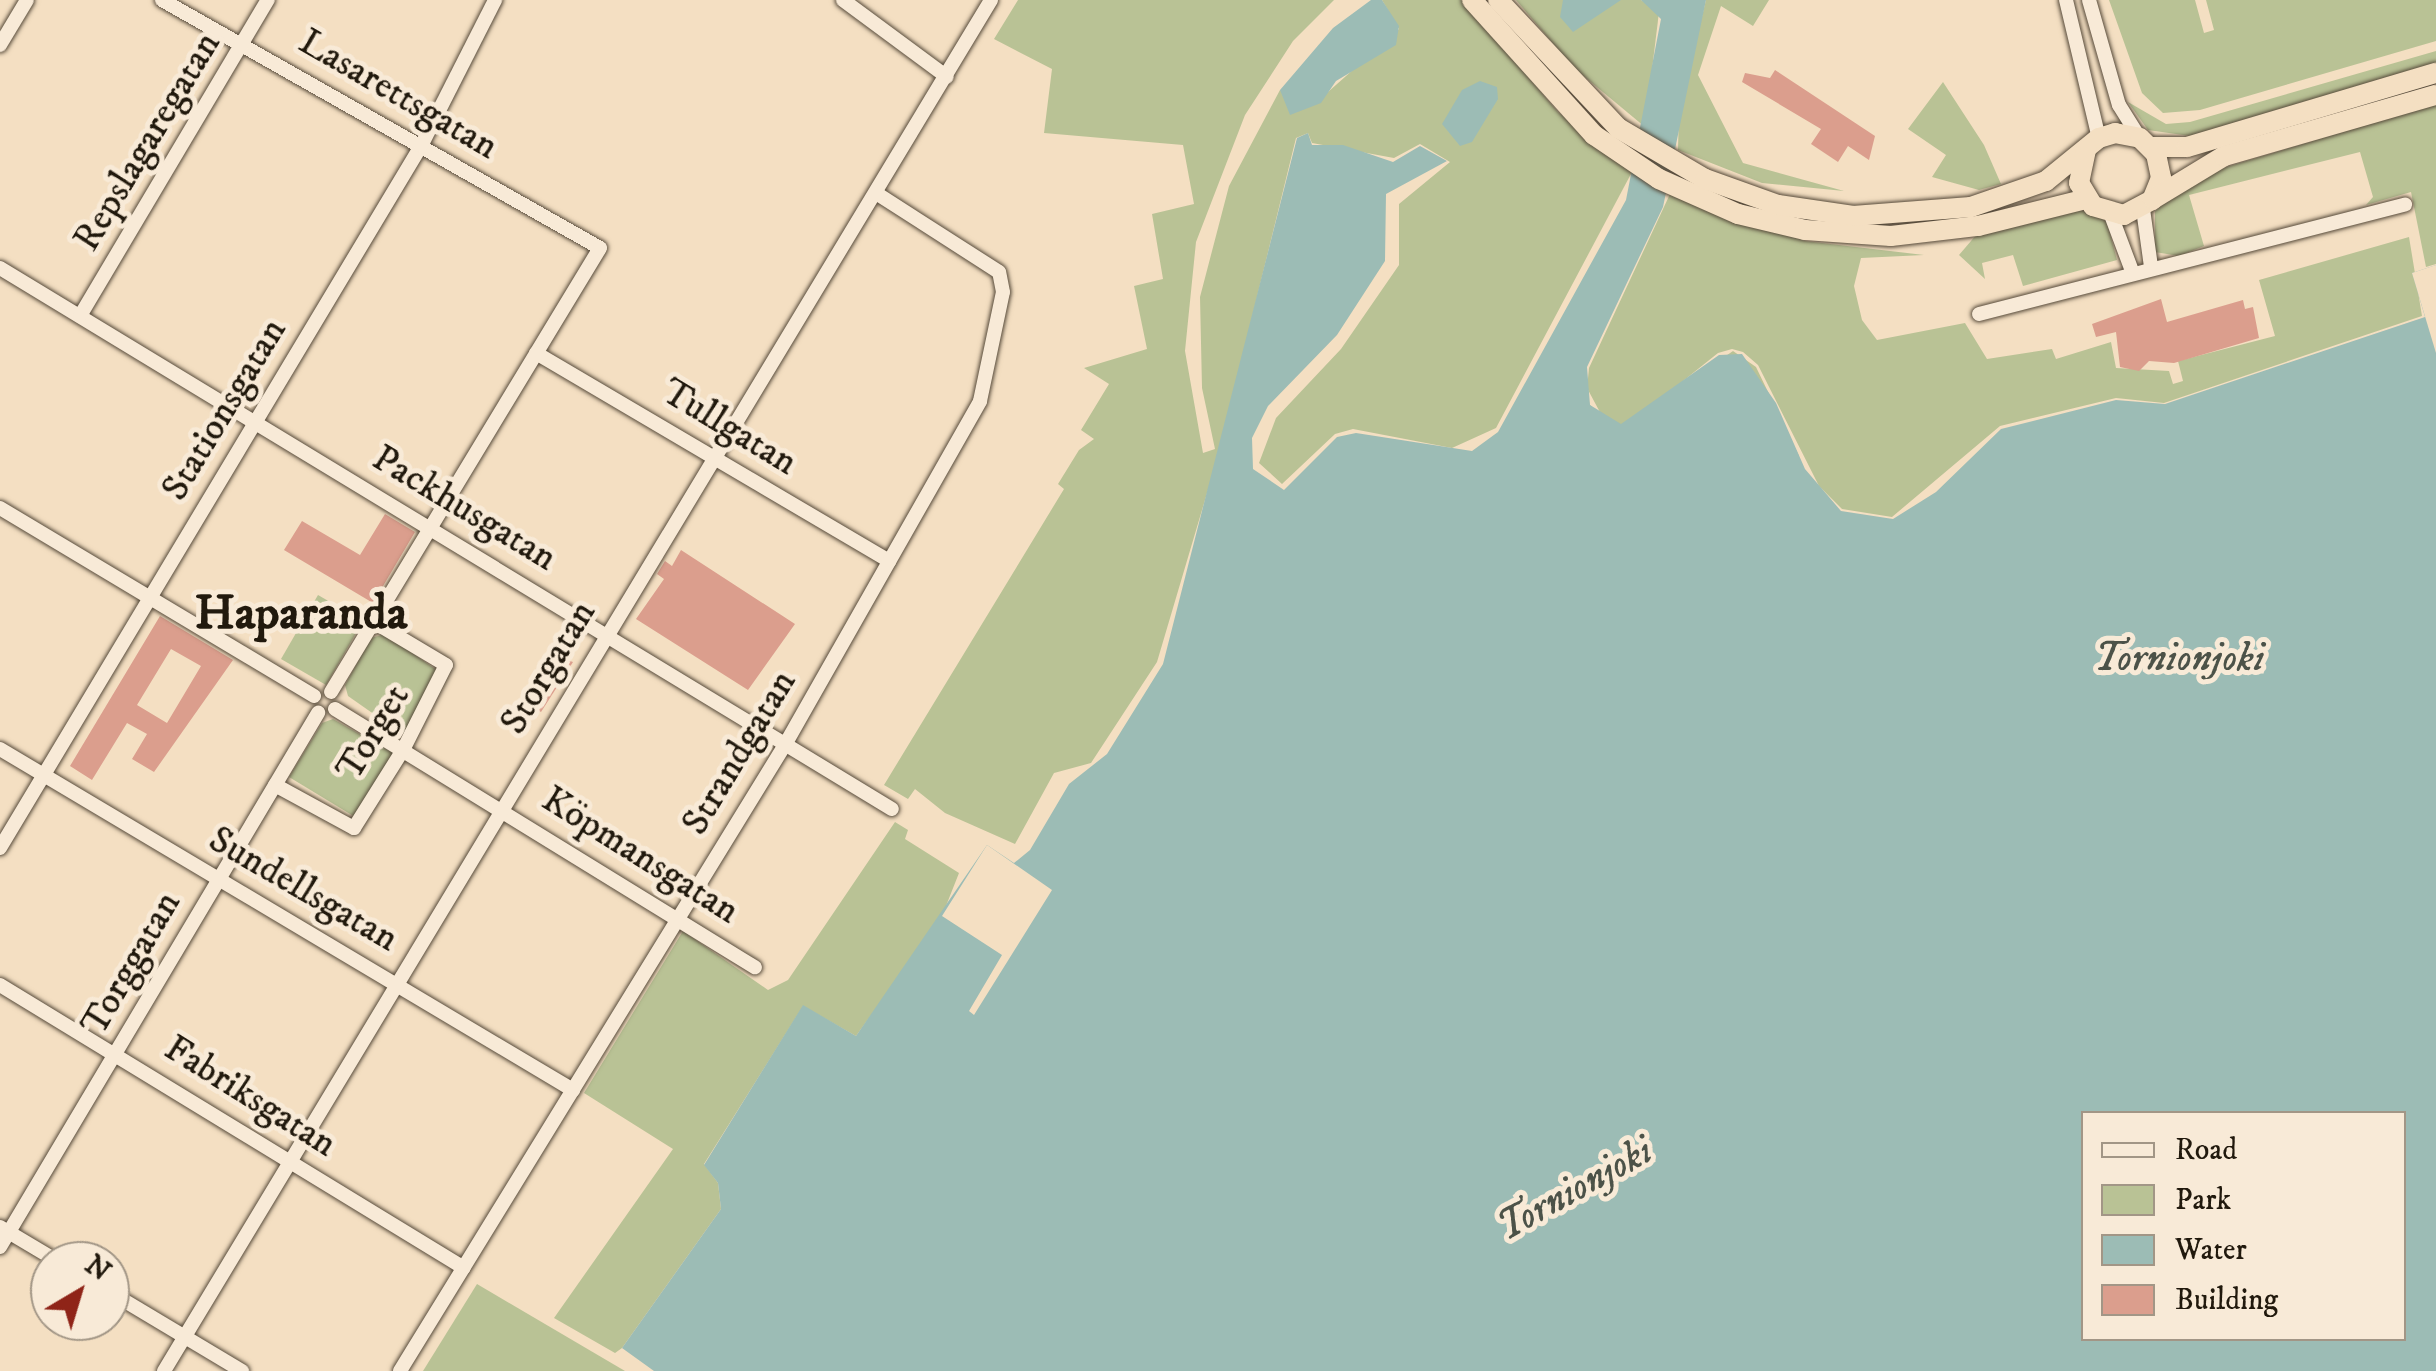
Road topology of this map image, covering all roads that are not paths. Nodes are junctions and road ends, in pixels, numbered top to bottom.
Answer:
1 (27, 0) edge
2 (162, 0) edge
3 (268, 0) edge
4 (495, 0) edge
5 (843, 0) edge
6 (991, 0) edge
7 (1472, 0) edge
8 (1498, 0) edge
9 (2066, 0) edge
10 (2090, 0) edge
11 (0, 45) edge
12 (245, 45) junction
13 (2436, 73) edge
14 (947, 77) junction
15 (2436, 94) edge
16 (2146, 142) junction
17 (2093, 144) junction
18 (420, 146) junction
19 (1660, 168) junction
20 (1703, 189) junction
21 (876, 193) junction
22 (2086, 198) junction
23 (2147, 205) junction
24 (2405, 205) dead end
25 (2111, 214) junction
26 (2151, 267) junction
27 (0, 268) edge
28 (2132, 271) junction
29 (1978, 314) dead end
30 (80, 316) junction
31 (536, 353) junction
32 (256, 422) junction
33 (714, 456) junction
34 (0, 508) edge
35 (433, 526) junction
36 (889, 561) junction
37 (150, 597) junction
38 (374, 622) junction
39 (606, 634) junction
40 (331, 692) junction
41 (314, 696) junction
42 (334, 709) junction
43 (318, 713) junction
44 (786, 743) junction
45 (0, 749) edge
46 (402, 750) junction
47 (43, 775) junction
48 (275, 785) junction
49 (502, 809) junction
50 (892, 809) dead end
51 (0, 848) edge
52 (219, 879) junction
53 (678, 918) junction
54 (755, 968) dead end
55 (396, 983) junction
56 (0, 985) edge
57 (117, 1054) junction
58 (573, 1090) junction
59 (291, 1161) junction
60 (4, 1230) edge
61 (30, 1245) edge
62 (0, 1247) edge
63 (464, 1268) junction
64 (130, 1304) edge
65 (185, 1336) junction
66 (164, 1371) edge
67 (242, 1371) edge
68 (400, 1371) edge

1 - 11 street
2 - 12 street, Lasarettsgatan
3 - 12 street, Repslagaregatan
4 - 18 street, Stationsgatan
5 - 14 street
6 - 14 street, Storgatan
7 - 19 highway
8 - 19 highway
9 - 17 street
10 - 16 street
12 - 18 street, Lasarettsgatan
12 - 30 street, Repslagaregatan
13 - 16 highway
14 - 21 street, Storgatan
15 - 23 highway
16 - 17 highway
16 - 23 highway
17 - 20 highway
17 - 22 highway
18 - 31 street, Lasarettsgatan
18 - 32 street, Stationsgatan
19 - 20 highway
20 - 22 highway
21 - 33 street, Storgatan
21 - 36 street, Strandgatan
22 - 25 highway
23 - 25 highway
23 - 26 street
24 - 26 street
25 - 28 street
26 - 28 street
27 - 30 street, Packhusgatan
28 - 29 street
30 - 32 street, Packhusgatan
31 - 33 street, Tullgatan
31 - 35 street
32 - 35 street, Packhusgatan
32 - 37 street, Stationsgatan
33 - 36 street, Tullgatan
33 - 39 street, Storgatan
34 - 37 street
35 - 38 street
35 - 39 street, Packhusgatan
36 - 44 street, Strandgatan
37 - 41 street
37 - 47 street, Stationsgatan
38 - 40 street
38 - 46 street, Torget
39 - 44 street, Packhusgatan
39 - 49 street, Storgatan
40 - 41 street
40 - 42 street
41 - 43 street
42 - 43 street
42 - 46 street, Köpmansgatan
43 - 48 street, Torggatan
44 - 50 street, Packhusgatan
44 - 53 street, Strandgatan
45 - 47 street, Sundellsgatan
46 - 48 street, Torget
46 - 49 street, Köpmansgatan
47 - 51 street, Stationsgatan
47 - 52 street, Sundellsgatan
48 - 52 street, Torggatan
49 - 53 street, Köpmansgatan
49 - 55 street, Storgatan
52 - 55 street, Sundellsgatan
52 - 57 street, Torggatan
53 - 54 street, Köpmansgatan
53 - 58 street, Strandgatan
55 - 58 street, Sundellsgatan
55 - 59 street, Storgatan
56 - 57 street, Fabriksgatan
57 - 59 street, Fabriksgatan
57 - 60 street, Torggatan
58 - 63 street, Strandgatan
59 - 63 street, Fabriksgatan
59 - 65 street, Storgatan
60 - 61 street
60 - 62 street, Torggatan
63 - 68 street, Strandgatan
64 - 65 street
65 - 66 street, Storgatan
65 - 67 street

